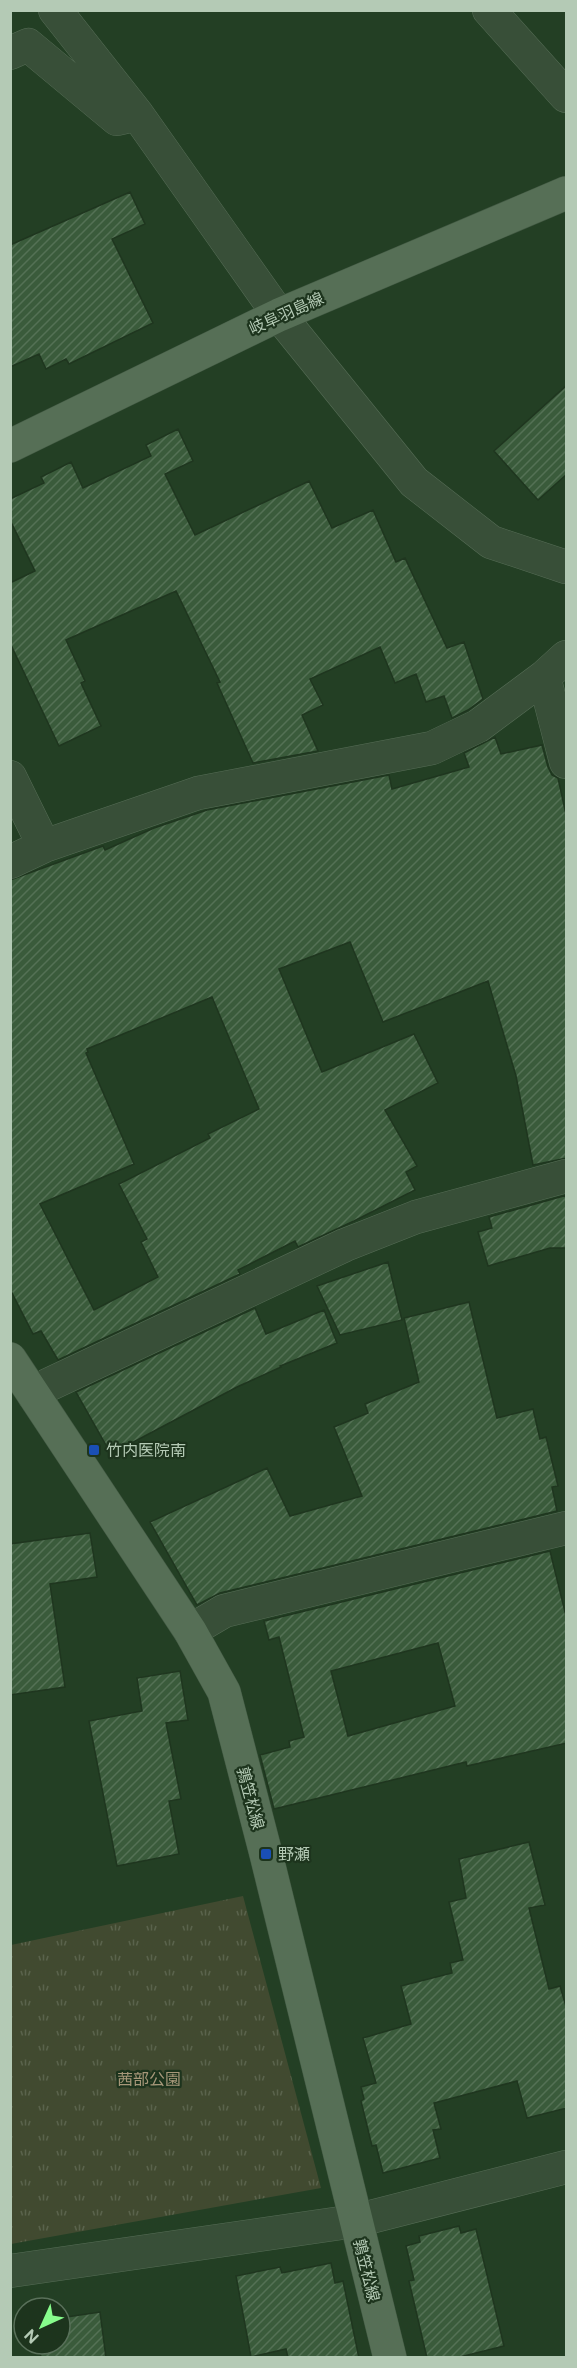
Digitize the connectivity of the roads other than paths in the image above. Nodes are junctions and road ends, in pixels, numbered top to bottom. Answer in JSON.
{"nodes":[{"id":1,"x":55,"y":10,"type":"edge"},
{"id":2,"x":489,"y":10,"type":"edge"},
{"id":3,"x":10,"y":53,"type":"edge"},
{"id":4,"x":567,"y":96,"type":"edge"},
{"id":5,"x":137,"y":114,"type":"junction"},
{"id":6,"x":567,"y":193,"type":"edge"},
{"id":7,"x":279,"y":315,"type":"junction"},
{"id":8,"x":10,"y":446,"type":"edge"},
{"id":9,"x":567,"y":567,"type":"edge"},
{"id":10,"x":555,"y":667,"type":"edge"},
{"id":11,"x":567,"y":762,"type":"edge"},
{"id":12,"x":10,"y":777,"type":"edge"},
{"id":13,"x":44,"y":846,"type":"junction"},
{"id":14,"x":10,"y":862,"type":"edge"},
{"id":15,"x":567,"y":1176,"type":"edge"},
{"id":16,"x":10,"y":1359,"type":"edge"},
{"id":17,"x":34,"y":1395,"type":"junction"},
{"id":18,"x":567,"y":1528,"type":"edge"},
{"id":19,"x":190,"y":1631,"type":"junction"},
{"id":20,"x":567,"y":2167,"type":"edge"},
{"id":21,"x":355,"y":2221,"type":"junction"},
{"id":22,"x":10,"y":2271,"type":"edge"},
{"id":23,"x":390,"y":2358,"type":"edge"}],
"edges":[{"from":1,"to":5,"type":"street"},
{"from":2,"to":4,"type":"street"},
{"from":3,"to":5,"type":"street"},
{"from":5,"to":7,"type":"street"},
{"from":6,"to":7,"type":"main road","name":"岐阜羽島線"},
{"from":7,"to":8,"type":"main road","name":"岐阜羽島線"},
{"from":7,"to":9,"type":"street"},
{"from":10,"to":11,"type":"street"},
{"from":10,"to":13,"type":"street"},
{"from":12,"to":13,"type":"street"},
{"from":13,"to":14,"type":"street"},
{"from":15,"to":17,"type":"street"},
{"from":16,"to":17,"type":"main road","name":"鶉笠松線"},
{"from":17,"to":19,"type":"main road","name":"鶉笠松線"},
{"from":18,"to":19,"type":"street"},
{"from":19,"to":21,"type":"main road","name":"鶉笠松線"},
{"from":20,"to":21,"type":"street"},
{"from":21,"to":22,"type":"street"},
{"from":21,"to":23,"type":"main road","name":"鶉笠松線"}]}
